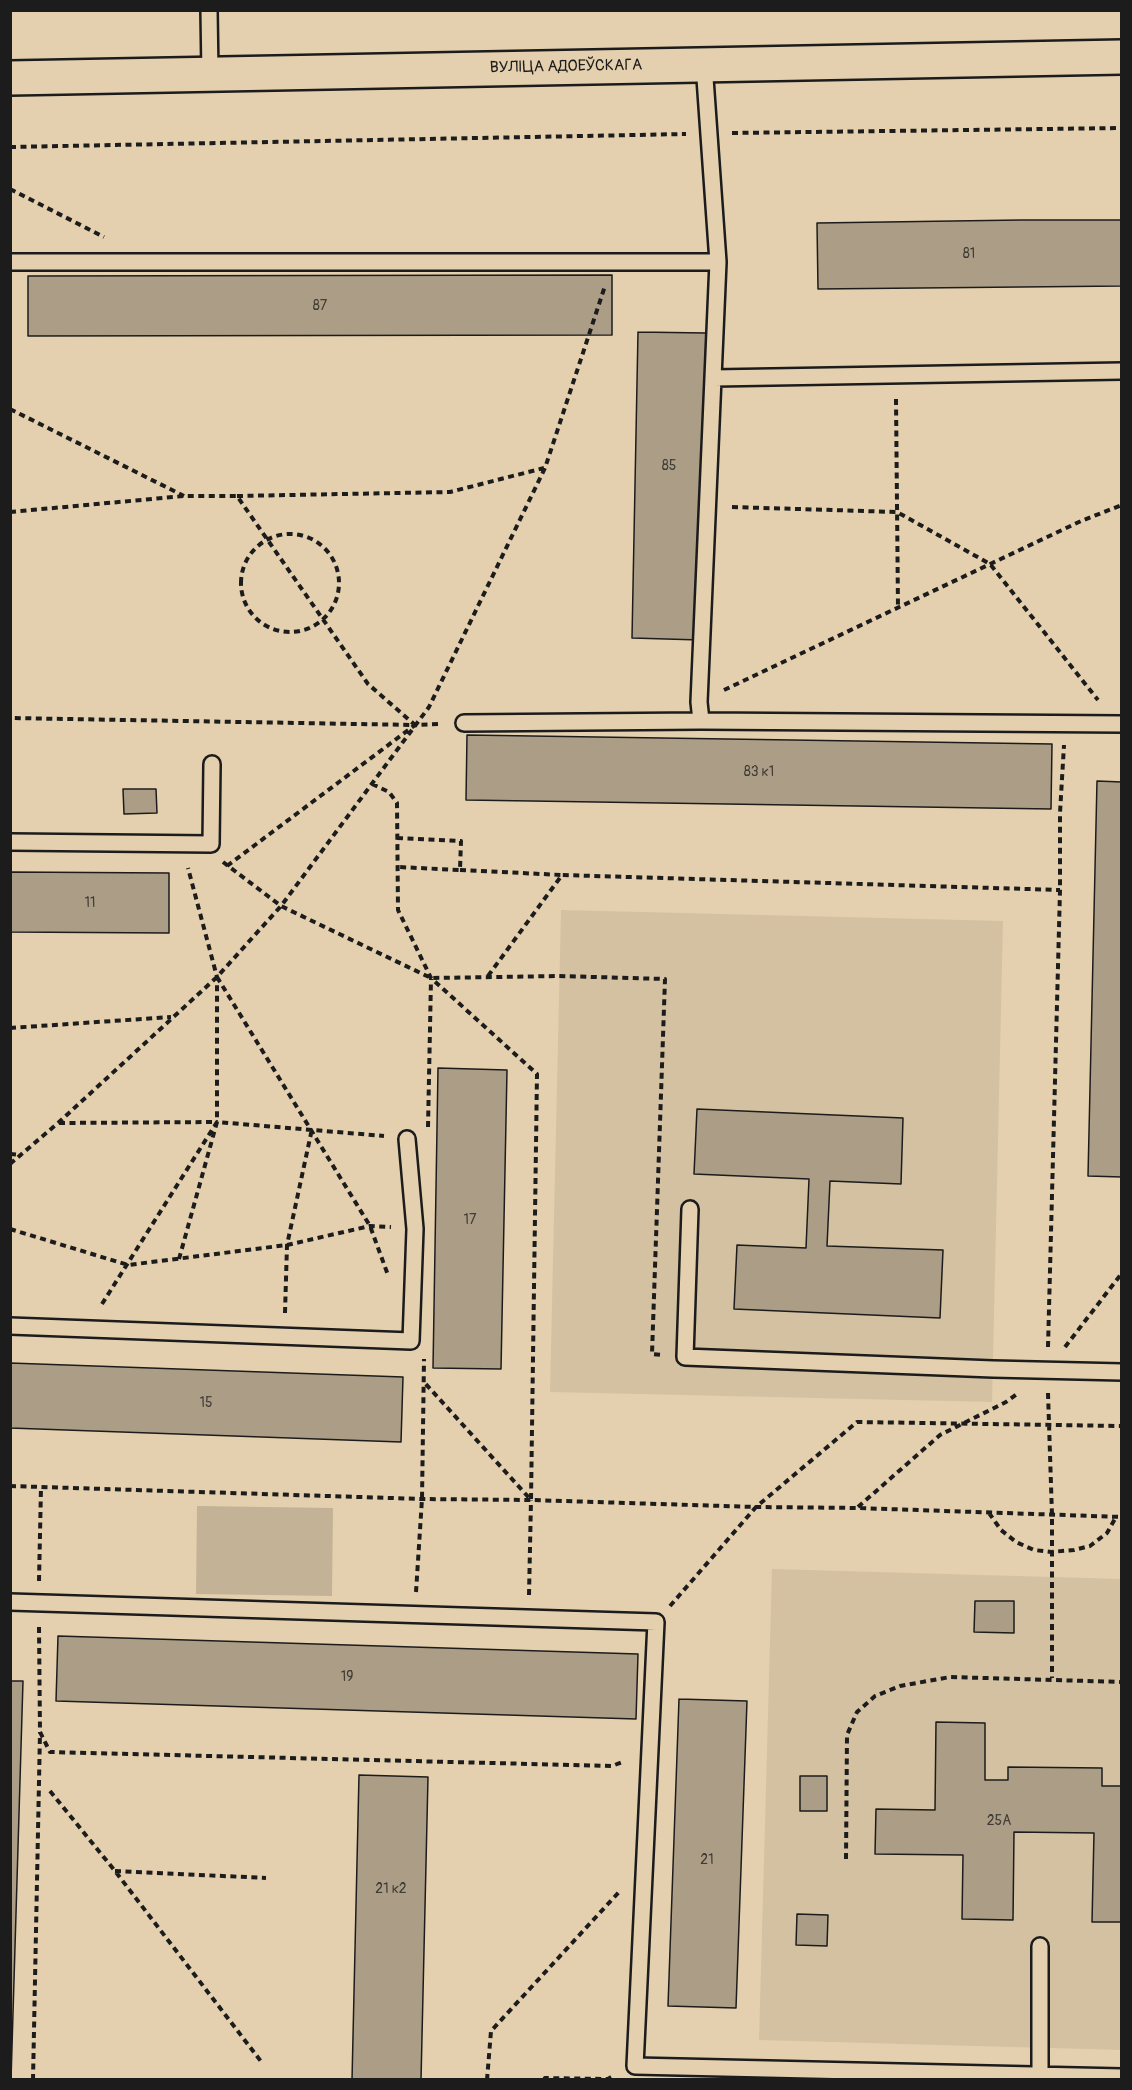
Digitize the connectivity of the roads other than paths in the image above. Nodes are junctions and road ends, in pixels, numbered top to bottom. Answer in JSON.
{"nodes":[{"id":1,"x":209,"y":10,"type":"edge"},
{"id":2,"x":1122,"y":57,"type":"edge"},
{"id":3,"x":704,"y":64,"type":"junction"},
{"id":4,"x":210,"y":74,"type":"junction"},
{"id":5,"x":10,"y":78,"type":"edge"},
{"id":6,"x":10,"y":262,"type":"edge"},
{"id":7,"x":718,"y":262,"type":"junction"},
{"id":8,"x":1122,"y":371,"type":"edge"},
{"id":9,"x":714,"y":378,"type":"junction"},
{"id":10,"x":701,"y":721,"type":"junction"},
{"id":11,"x":456,"y":723,"type":"road end"},
{"id":12,"x":1119,"y":724,"type":"edge"},
{"id":13,"x":212,"y":764,"type":"dead end"},
{"id":14,"x":10,"y":842,"type":"edge"},
{"id":15,"x":407,"y":1139,"type":"road end"},
{"id":16,"x":690,"y":1209,"type":"dead end"},
{"id":17,"x":10,"y":1326,"type":"edge"},
{"id":18,"x":1122,"y":1372,"type":"edge"},
{"id":19,"x":10,"y":1602,"type":"edge"},
{"id":20,"x":1040,"y":1946,"type":"dead end"},
{"id":21,"x":1040,"y":2075,"type":"junction"},
{"id":22,"x":1122,"y":2077,"type":"edge"}],
"edges":[{"from":1,"to":4,"type":"lane"},
{"from":2,"to":3,"type":"main road","name":"ВУЛІЦА АДОЕЎСКАГА"},
{"from":3,"to":4,"type":"main road","name":"ВУЛІЦА АДОЕЎСКАГА"},
{"from":3,"to":7,"type":"lane"},
{"from":4,"to":5,"type":"main road","name":"ВУЛІЦА АДОЕЎСКАГА"},
{"from":6,"to":7,"type":"lane"},
{"from":7,"to":9,"type":"lane"},
{"from":8,"to":9,"type":"lane"},
{"from":9,"to":10,"type":"lane"},
{"from":10,"to":11,"type":"lane"},
{"from":10,"to":12,"type":"lane"},
{"from":13,"to":14,"type":"lane"},
{"from":15,"to":17,"type":"lane"},
{"from":16,"to":18,"type":"lane"},
{"from":19,"to":21,"type":"lane"},
{"from":20,"to":21,"type":"lane"},
{"from":21,"to":22,"type":"lane"}]}
